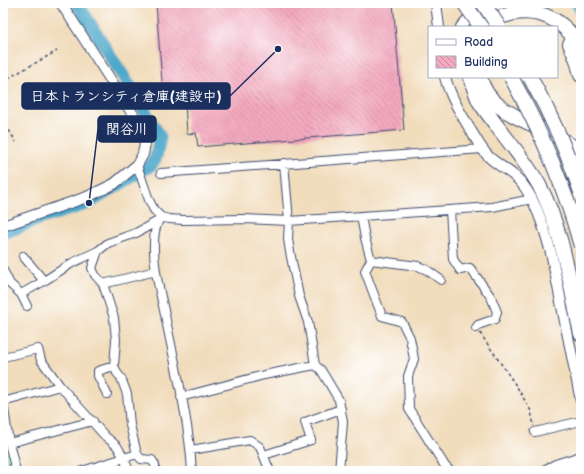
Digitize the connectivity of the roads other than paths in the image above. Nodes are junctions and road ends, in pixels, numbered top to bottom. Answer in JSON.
{"nodes":[{"id":1,"x":61,"y":3,"type":"edge"},
{"id":2,"x":436,"y":3,"type":"edge"},
{"id":3,"x":464,"y":3,"type":"edge"},
{"id":4,"x":483,"y":3,"type":"edge"},
{"id":5,"x":488,"y":3,"type":"edge"},
{"id":6,"x":439,"y":26,"type":"edge"},
{"id":7,"x":462,"y":26,"type":"edge"},
{"id":8,"x":480,"y":26,"type":"edge"},
{"id":9,"x":486,"y":26,"type":"edge"},
{"id":10,"x":498,"y":26,"type":"edge"},
{"id":11,"x":500,"y":26,"type":"edge"},
{"id":12,"x":552,"y":26,"type":"edge"},
{"id":13,"x":558,"y":30,"type":"edge"},
{"id":14,"x":581,"y":51,"type":"edge"},
{"id":15,"x":581,"y":75,"type":"edge"},
{"id":16,"x":444,"y":78,"type":"edge"},
{"id":17,"x":512,"y":78,"type":"edge"},
{"id":18,"x":531,"y":78,"type":"edge"},
{"id":19,"x":473,"y":79,"type":"edge"},
{"id":20,"x":482,"y":149,"type":"junction"},
{"id":21,"x":580,"y":154,"type":"edge"},
{"id":22,"x":284,"y":163,"type":"junction"},
{"id":23,"x":139,"y":170,"type":"junction"},
{"id":24,"x":161,"y":173,"type":"dead end"},
{"id":25,"x":581,"y":192,"type":"edge"},
{"id":26,"x":532,"y":199,"type":"junction"},
{"id":27,"x":450,"y":210,"type":"junction"},
{"id":28,"x":361,"y":216,"type":"junction"},
{"id":29,"x":160,"y":219,"type":"junction"},
{"id":30,"x":289,"y":221,"type":"junction"},
{"id":31,"x":3,"y":226,"type":"edge"},
{"id":32,"x":581,"y":246,"type":"edge"},
{"id":33,"x":98,"y":251,"type":"junction"},
{"id":34,"x":23,"y":256,"type":"dead end"},
{"id":35,"x":371,"y":260,"type":"junction"},
{"id":36,"x":3,"y":270,"type":"edge"},
{"id":37,"x":156,"y":271,"type":"junction"},
{"id":38,"x":441,"y":280,"type":"dead end"},
{"id":39,"x":44,"y":281,"type":"junction"},
{"id":40,"x":103,"y":284,"type":"junction"},
{"id":41,"x":21,"y":294,"type":"junction"},
{"id":42,"x":27,"y":306,"type":"dead end"},
{"id":43,"x":476,"y":328,"type":"road end"},
{"id":44,"x":581,"y":334,"type":"edge"},
{"id":45,"x":3,"y":357,"type":"edge"},
{"id":46,"x":315,"y":365,"type":"junction"},
{"id":47,"x":114,"y":366,"type":"junction"},
{"id":48,"x":60,"y":386,"type":"junction"},
{"id":49,"x":108,"y":394,"type":"dead end"},
{"id":50,"x":181,"y":397,"type":"junction"},
{"id":51,"x":581,"y":401,"type":"edge"},
{"id":52,"x":3,"y":402,"type":"edge"},
{"id":53,"x":341,"y":409,"type":"junction"},
{"id":54,"x":93,"y":421,"type":"junction"},
{"id":55,"x":581,"y":421,"type":"edge"},
{"id":56,"x":535,"y":432,"type":"road end"},
{"id":57,"x":9,"y":444,"type":"junction"},
{"id":58,"x":191,"y":450,"type":"junction"},
{"id":59,"x":137,"y":454,"type":"junction"},
{"id":60,"x":264,"y":455,"type":"junction"},
{"id":61,"x":124,"y":458,"type":"junction"},
{"id":62,"x":581,"y":458,"type":"edge"},
{"id":63,"x":16,"y":471,"type":"edge"},
{"id":64,"x":82,"y":471,"type":"edge"},
{"id":65,"x":129,"y":471,"type":"edge"},
{"id":66,"x":155,"y":471,"type":"edge"},
{"id":67,"x":192,"y":471,"type":"edge"},
{"id":68,"x":270,"y":471,"type":"edge"},
{"id":69,"x":339,"y":471,"type":"edge"},
{"id":70,"x":450,"y":471,"type":"edge"},
{"id":71,"x":546,"y":471,"type":"edge"}],
"edges":[{"from":1,"to":23,"type":"street"},
{"from":2,"to":6,"type":"street"},
{"from":3,"to":8,"type":"highway","bridge":true},
{"from":4,"to":10,"type":"highway","bridge":true},
{"from":5,"to":7,"type":"street"},
{"from":9,"to":14,"type":"highway"},
{"from":11,"to":12,"type":"highway"},
{"from":13,"to":15,"type":"highway"},
{"from":16,"to":20,"type":"street"},
{"from":17,"to":32,"type":"highway","bridge":true},
{"from":18,"to":25,"type":"highway","bridge":true},
{"from":19,"to":21,"type":"highway"},
{"from":19,"to":44,"type":"highway"},
{"from":20,"to":22,"type":"street"},
{"from":20,"to":26,"type":"street"},
{"from":22,"to":24,"type":"street"},
{"from":22,"to":30,"type":"street"},
{"from":23,"to":29,"type":"street"},
{"from":23,"to":31,"type":"street"},
{"from":26,"to":27,"type":"street"},
{"from":26,"to":51,"type":"street"},
{"from":27,"to":28,"type":"street"},
{"from":27,"to":43,"type":"street"},
{"from":28,"to":30,"type":"street"},
{"from":28,"to":35,"type":"street"},
{"from":29,"to":30,"type":"street"},
{"from":29,"to":33,"type":"street"},
{"from":29,"to":37,"type":"street"},
{"from":30,"to":46,"type":"street"},
{"from":33,"to":39,"type":"street"},
{"from":33,"to":40,"type":"street"},
{"from":34,"to":39,"type":"street"},
{"from":35,"to":38,"type":"street"},
{"from":35,"to":70,"type":"street"},
{"from":36,"to":41,"type":"street"},
{"from":37,"to":40,"type":"street"},
{"from":37,"to":50,"type":"street"},
{"from":39,"to":41,"type":"street"},
{"from":40,"to":47,"type":"street"},
{"from":41,"to":42,"type":"street"},
{"from":45,"to":48,"type":"street"},
{"from":46,"to":50,"type":"street"},
{"from":46,"to":53,"type":"street"},
{"from":47,"to":49,"type":"street"},
{"from":47,"to":59,"type":"street"},
{"from":48,"to":52,"type":"street"},
{"from":48,"to":54,"type":"street"},
{"from":50,"to":58,"type":"street"},
{"from":52,"to":57,"type":"street"},
{"from":53,"to":60,"type":"street"},
{"from":53,"to":69,"type":"street"},
{"from":54,"to":57,"type":"street"},
{"from":54,"to":61,"type":"street"},
{"from":55,"to":56,"type":"street"},
{"from":57,"to":63,"type":"street"},
{"from":58,"to":60,"type":"street"},
{"from":58,"to":67,"type":"street"},
{"from":59,"to":61,"type":"street"},
{"from":59,"to":66,"type":"street"},
{"from":60,"to":68,"type":"street"},
{"from":61,"to":64,"type":"street"},
{"from":61,"to":65,"type":"street"},
{"from":62,"to":71,"type":"main road"}]}
